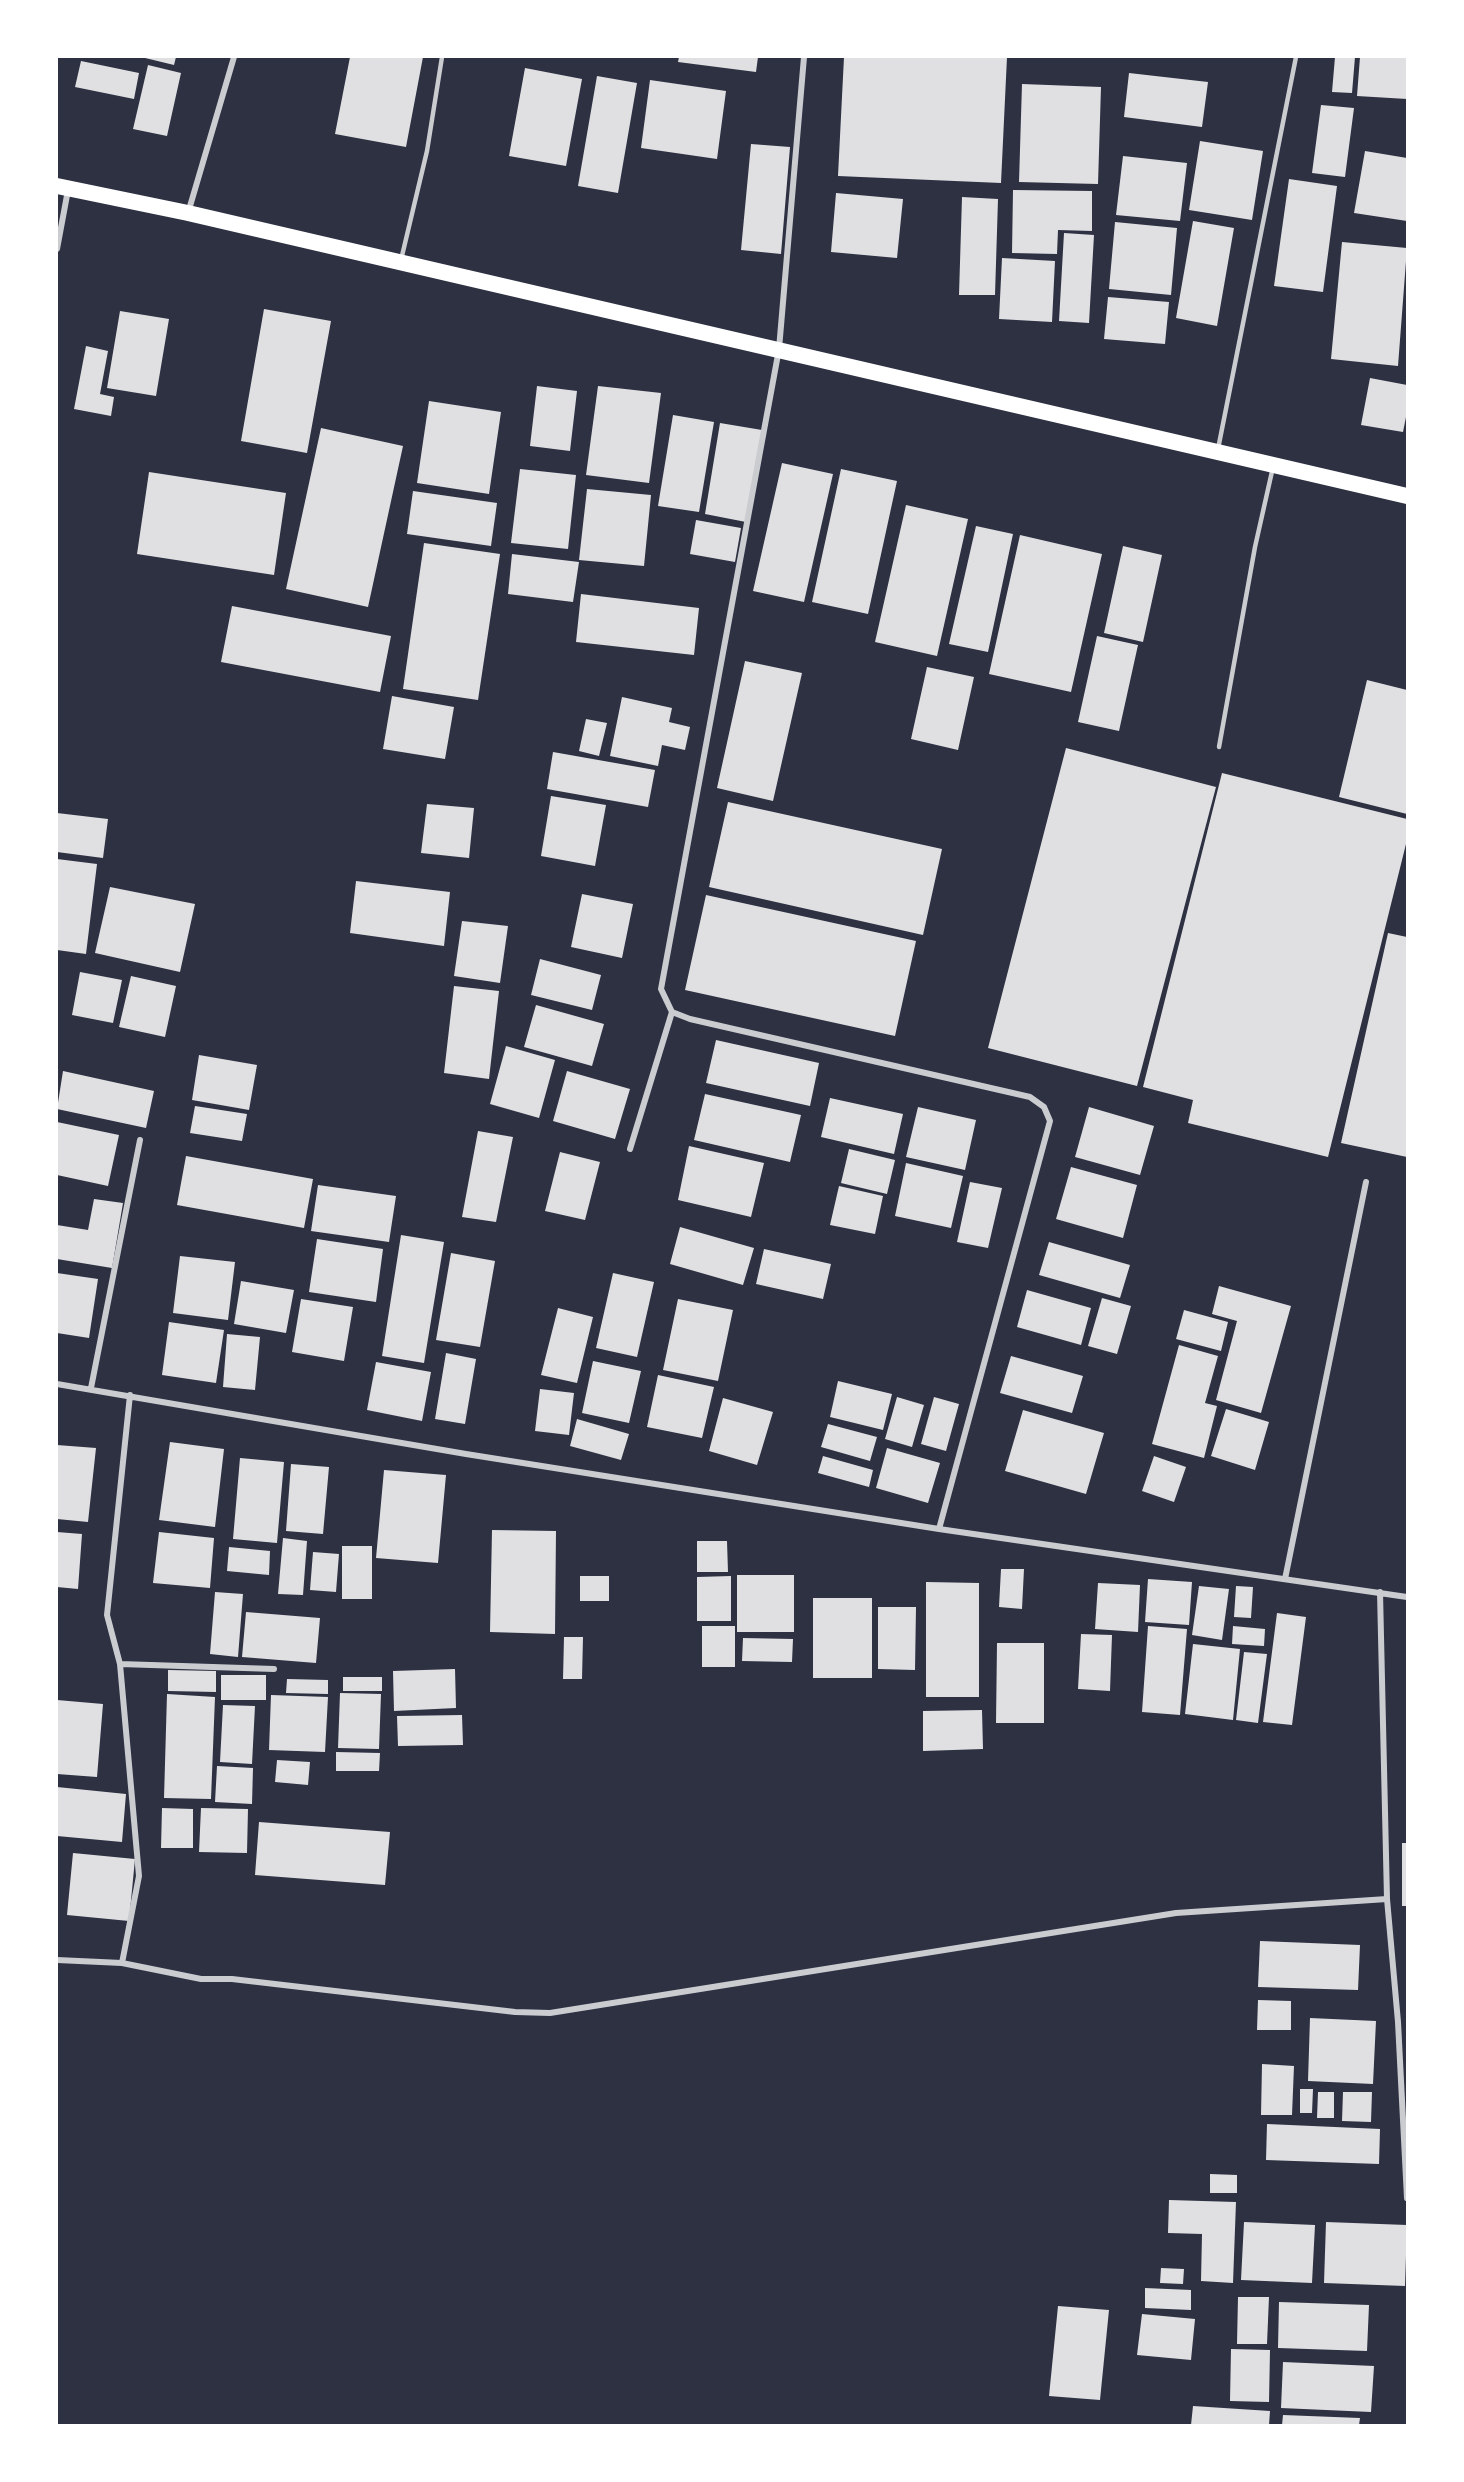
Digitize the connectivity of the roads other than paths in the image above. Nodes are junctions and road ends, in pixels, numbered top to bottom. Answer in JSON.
{"nodes":[{"id":1,"x":234,"y":57,"type":"edge"},
{"id":2,"x":442,"y":57,"type":"edge"},
{"id":3,"x":804,"y":57,"type":"edge"},
{"id":4,"x":1296,"y":57,"type":"edge"},
{"id":5,"x":62,"y":187,"type":"edge"},
{"id":6,"x":188,"y":213,"type":"junction"},
{"id":7,"x":57,"y":249,"type":"edge"},
{"id":8,"x":401,"y":263,"type":"junction"},
{"id":9,"x":779,"y":350,"type":"junction"},
{"id":10,"x":1218,"y":452,"type":"junction"},
{"id":11,"x":1274,"y":465,"type":"junction"},
{"id":12,"x":1407,"y":496,"type":"edge"},
{"id":13,"x":1219,"y":747,"type":"dead end"},
{"id":14,"x":672,"y":1012,"type":"junction"},
{"id":15,"x":140,"y":1140,"type":"dead end"},
{"id":16,"x":630,"y":1149,"type":"dead end"},
{"id":17,"x":1366,"y":1182,"type":"dead end"},
{"id":18,"x":57,"y":1384,"type":"edge"},
{"id":19,"x":92,"y":1388,"type":"junction"},
{"id":20,"x":130,"y":1395,"type":"junction"},
{"id":21,"x":939,"y":1529,"type":"junction"},
{"id":22,"x":1285,"y":1579,"type":"junction"},
{"id":23,"x":1380,"y":1592,"type":"junction"},
{"id":24,"x":1407,"y":1597,"type":"edge"},
{"id":25,"x":120,"y":1664,"type":"junction"},
{"id":26,"x":274,"y":1669,"type":"dead end"},
{"id":27,"x":1387,"y":1899,"type":"junction"},
{"id":28,"x":57,"y":1960,"type":"edge"},
{"id":29,"x":122,"y":1963,"type":"junction"},
{"id":30,"x":1398,"y":2022,"type":"junction"},
{"id":31,"x":1407,"y":2022,"type":"edge"},
{"id":32,"x":1407,"y":2198,"type":"edge"}],
"edges":[{"from":1,"to":6,"type":"street"},
{"from":2,"to":8,"type":"lane"},
{"from":3,"to":9,"type":"street"},
{"from":4,"to":10,"type":"lane"},
{"from":5,"to":6,"type":"highway"},
{"from":5,"to":7,"type":"street"},
{"from":6,"to":8,"type":"highway"},
{"from":8,"to":9,"type":"highway"},
{"from":9,"to":10,"type":"highway"},
{"from":9,"to":14,"type":"street"},
{"from":10,"to":11,"type":"highway"},
{"from":11,"to":12,"type":"highway"},
{"from":11,"to":13,"type":"lane"},
{"from":14,"to":16,"type":"street"},
{"from":14,"to":21,"type":"street"},
{"from":15,"to":19,"type":"street"},
{"from":17,"to":22,"type":"street"},
{"from":18,"to":19,"type":"street"},
{"from":19,"to":20,"type":"street"},
{"from":20,"to":21,"type":"street"},
{"from":20,"to":25,"type":"street"},
{"from":21,"to":22,"type":"street"},
{"from":22,"to":23,"type":"street"},
{"from":23,"to":24,"type":"street"},
{"from":23,"to":27,"type":"street"},
{"from":25,"to":26,"type":"street"},
{"from":25,"to":29,"type":"street"},
{"from":27,"to":29,"type":"street"},
{"from":27,"to":30,"type":"street"},
{"from":28,"to":29,"type":"street"},
{"from":30,"to":31,"type":"street"},
{"from":30,"to":32,"type":"street"}]}
